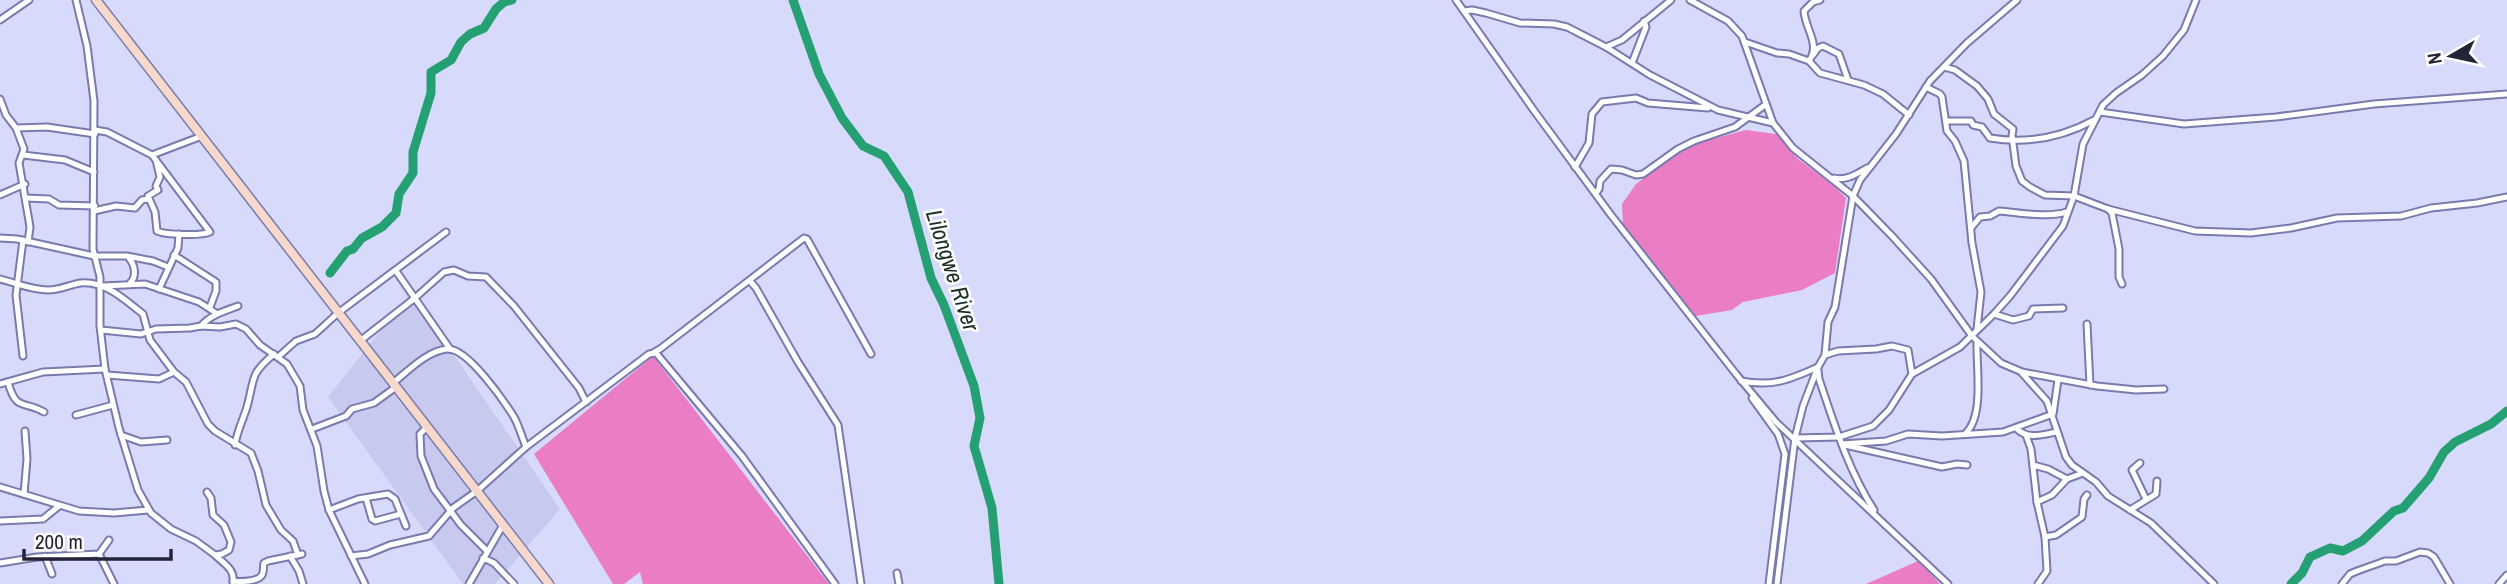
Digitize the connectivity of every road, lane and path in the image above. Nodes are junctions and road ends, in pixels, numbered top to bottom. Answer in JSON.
{"nodes":[{"id":1,"x":29,"y":0,"type":"edge"},
{"id":2,"x":76,"y":0,"type":"edge"},
{"id":3,"x":96,"y":0,"type":"edge"},
{"id":4,"x":1456,"y":0,"type":"edge"},
{"id":5,"x":1671,"y":0,"type":"edge"},
{"id":6,"x":1690,"y":0,"type":"edge"},
{"id":7,"x":1821,"y":0,"type":"edge"},
{"id":8,"x":2017,"y":0,"type":"edge"},
{"id":9,"x":2196,"y":0,"type":"edge"},
{"id":10,"x":1464,"y":11,"type":"junction"},
{"id":11,"x":0,"y":20,"type":"edge"},
{"id":12,"x":1644,"y":21,"type":"junction"},
{"id":13,"x":1745,"y":42,"type":"junction"},
{"id":14,"x":1606,"y":47,"type":"junction"},
{"id":15,"x":1811,"y":58,"type":"junction"},
{"id":16,"x":1632,"y":63,"type":"junction"},
{"id":17,"x":1944,"y":67,"type":"junction"},
{"id":18,"x":1847,"y":79,"type":"junction"},
{"id":19,"x":1926,"y":87,"type":"junction"},
{"id":20,"x":2507,"y":94,"type":"edge"},
{"id":21,"x":0,"y":99,"type":"edge"},
{"id":22,"x":1765,"y":105,"type":"junction"},
{"id":23,"x":1718,"y":110,"type":"junction"},
{"id":24,"x":2100,"y":112,"type":"junction"},
{"id":25,"x":1909,"y":115,"type":"junction"},
{"id":26,"x":1749,"y":117,"type":"junction"},
{"id":27,"x":2094,"y":120,"type":"junction"},
{"id":28,"x":1946,"y":121,"type":"junction"},
{"id":29,"x":1773,"y":122,"type":"junction"},
{"id":30,"x":16,"y":128,"type":"junction"},
{"id":31,"x":95,"y":132,"type":"junction"},
{"id":32,"x":202,"y":136,"type":"junction"},
{"id":33,"x":2013,"y":142,"type":"junction"},
{"id":34,"x":23,"y":155,"type":"junction"},
{"id":35,"x":154,"y":157,"type":"junction"},
{"id":36,"x":1870,"y":166,"type":"junction"},
{"id":37,"x":1575,"y":167,"type":"junction"},
{"id":38,"x":94,"y":172,"type":"junction"},
{"id":39,"x":1831,"y":177,"type":"junction"},
{"id":40,"x":24,"y":184,"type":"junction"},
{"id":41,"x":1595,"y":193,"type":"junction"},
{"id":42,"x":0,"y":195,"type":"edge"},
{"id":43,"x":1853,"y":196,"type":"junction"},
{"id":44,"x":2074,"y":196,"type":"junction"},
{"id":45,"x":2507,"y":197,"type":"edge"},
{"id":46,"x":26,"y":198,"type":"junction"},
{"id":47,"x":148,"y":199,"type":"junction"},
{"id":48,"x":94,"y":209,"type":"junction"},
{"id":49,"x":2109,"y":209,"type":"junction"},
{"id":50,"x":2067,"y":212,"type":"junction"},
{"id":51,"x":1971,"y":228,"type":"junction"},
{"id":52,"x":446,"y":232,"type":"dead end"},
{"id":53,"x":179,"y":234,"type":"junction"},
{"id":54,"x":0,"y":238,"type":"edge"},
{"id":55,"x":25,"y":241,"type":"junction"},
{"id":56,"x":174,"y":255,"type":"junction"},
{"id":57,"x":94,"y":256,"type":"junction"},
{"id":58,"x":127,"y":256,"type":"junction"},
{"id":59,"x":168,"y":267,"type":"junction"},
{"id":60,"x":396,"y":271,"type":"junction"},
{"id":61,"x":0,"y":279,"type":"edge"},
{"id":62,"x":750,"y":281,"type":"junction"},
{"id":63,"x":17,"y":283,"type":"junction"},
{"id":64,"x":130,"y":283,"type":"junction"},
{"id":65,"x":2122,"y":284,"type":"dead end"},
{"id":66,"x":102,"y":285,"type":"junction"},
{"id":67,"x":159,"y":289,"type":"junction"},
{"id":68,"x":415,"y":298,"type":"junction"},
{"id":69,"x":238,"y":306,"type":"dead end"},
{"id":70,"x":210,"y":307,"type":"junction"},
{"id":71,"x":2063,"y":309,"type":"dead end"},
{"id":72,"x":216,"y":313,"type":"junction"},
{"id":73,"x":338,"y":313,"type":"junction"},
{"id":74,"x":1994,"y":314,"type":"junction"},
{"id":75,"x":2087,"y":324,"type":"dead end"},
{"id":76,"x":201,"y":326,"type":"junction"},
{"id":77,"x":101,"y":330,"type":"junction"},
{"id":78,"x":1977,"y":330,"type":"junction"},
{"id":79,"x":147,"y":333,"type":"junction"},
{"id":80,"x":1972,"y":336,"type":"junction"},
{"id":81,"x":360,"y":341,"type":"junction"},
{"id":82,"x":1977,"y":342,"type":"junction"},
{"id":83,"x":450,"y":349,"type":"junction"},
{"id":84,"x":653,"y":353,"type":"junction"},
{"id":85,"x":871,"y":354,"type":"dead end"},
{"id":86,"x":276,"y":355,"type":"junction"},
{"id":87,"x":1825,"y":355,"type":"junction"},
{"id":88,"x":23,"y":356,"type":"dead end"},
{"id":89,"x":1818,"y":367,"type":"junction"},
{"id":90,"x":106,"y":372,"type":"junction"},
{"id":91,"x":174,"y":372,"type":"junction"},
{"id":92,"x":2022,"y":372,"type":"junction"},
{"id":93,"x":1912,"y":374,"type":"junction"},
{"id":94,"x":2058,"y":380,"type":"junction"},
{"id":95,"x":1741,"y":381,"type":"junction"},
{"id":96,"x":8,"y":382,"type":"junction"},
{"id":97,"x":0,"y":384,"type":"edge"},
{"id":98,"x":394,"y":385,"type":"junction"},
{"id":99,"x":2090,"y":385,"type":"junction"},
{"id":100,"x":1746,"y":387,"type":"junction"},
{"id":101,"x":2164,"y":388,"type":"dead end"},
{"id":102,"x":586,"y":402,"type":"junction"},
{"id":103,"x":113,"y":405,"type":"junction"},
{"id":104,"x":44,"y":412,"type":"dead end"},
{"id":105,"x":2053,"y":414,"type":"junction"},
{"id":106,"x":76,"y":415,"type":"dead end"},
{"id":107,"x":427,"y":427,"type":"junction"},
{"id":108,"x":2017,"y":428,"type":"junction"},
{"id":109,"x":312,"y":429,"type":"junction"},
{"id":110,"x":24,"y":431,"type":"dead end"},
{"id":111,"x":2056,"y":432,"type":"junction"},
{"id":112,"x":1965,"y":434,"type":"junction"},
{"id":113,"x":121,"y":435,"type":"junction"},
{"id":114,"x":2026,"y":435,"type":"junction"},
{"id":115,"x":1795,"y":438,"type":"junction"},
{"id":116,"x":167,"y":440,"type":"dead end"},
{"id":117,"x":1840,"y":441,"type":"junction"},
{"id":118,"x":235,"y":445,"type":"junction"},
{"id":119,"x":526,"y":447,"type":"junction"},
{"id":120,"x":2140,"y":463,"type":"dead end"},
{"id":121,"x":2033,"y":465,"type":"junction"},
{"id":122,"x":1967,"y":466,"type":"dead end"},
{"id":123,"x":2083,"y":473,"type":"junction"},
{"id":124,"x":2067,"y":479,"type":"junction"},
{"id":125,"x":2157,"y":481,"type":"dead end"},
{"id":126,"x":0,"y":487,"type":"edge"},
{"id":127,"x":477,"y":491,"type":"junction"},
{"id":128,"x":207,"y":492,"type":"dead end"},
{"id":129,"x":24,"y":494,"type":"junction"},
{"id":130,"x":2087,"y":495,"type":"dead end"},
{"id":131,"x":366,"y":498,"type":"junction"},
{"id":132,"x":2146,"y":499,"type":"junction"},
{"id":133,"x":2037,"y":502,"type":"junction"},
{"id":134,"x":59,"y":506,"type":"junction"},
{"id":135,"x":148,"y":510,"type":"junction"},
{"id":136,"x":330,"y":510,"type":"junction"},
{"id":137,"x":2130,"y":510,"type":"junction"},
{"id":138,"x":451,"y":511,"type":"junction"},
{"id":139,"x":401,"y":514,"type":"junction"},
{"id":140,"x":1878,"y":516,"type":"junction"},
{"id":141,"x":0,"y":521,"type":"edge"},
{"id":142,"x":503,"y":525,"type":"junction"},
{"id":143,"x":406,"y":526,"type":"dead end"},
{"id":144,"x":2045,"y":537,"type":"junction"},
{"id":145,"x":109,"y":540,"type":"dead end"},
{"id":146,"x":487,"y":551,"type":"junction"},
{"id":147,"x":99,"y":554,"type":"junction"},
{"id":148,"x":215,"y":555,"type":"junction"},
{"id":149,"x":45,"y":556,"type":"junction"},
{"id":150,"x":290,"y":556,"type":"junction"},
{"id":151,"x":351,"y":556,"type":"junction"},
{"id":152,"x":483,"y":558,"type":"junction"},
{"id":153,"x":0,"y":563,"type":"edge"},
{"id":154,"x":897,"y":573,"type":"dead end"},
{"id":155,"x":52,"y":574,"type":"dead end"},
{"id":156,"x":2507,"y":575,"type":"edge"},
{"id":157,"x":233,"y":582,"type":"edge"},
{"id":158,"x":114,"y":584,"type":"edge"},
{"id":159,"x":303,"y":584,"type":"edge"},
{"id":160,"x":365,"y":584,"type":"edge"},
{"id":161,"x":469,"y":584,"type":"edge"},
{"id":162,"x":514,"y":584,"type":"edge"},
{"id":163,"x":549,"y":584,"type":"edge"},
{"id":164,"x":835,"y":584,"type":"edge"},
{"id":165,"x":861,"y":584,"type":"edge"},
{"id":166,"x":900,"y":584,"type":"edge"},
{"id":167,"x":1769,"y":584,"type":"edge"},
{"id":168,"x":1777,"y":584,"type":"edge"},
{"id":169,"x":1948,"y":584,"type":"edge"},
{"id":170,"x":2038,"y":584,"type":"edge"},
{"id":171,"x":2214,"y":584,"type":"edge"},
{"id":172,"x":2342,"y":584,"type":"edge"},
{"id":173,"x":2450,"y":584,"type":"edge"},
{"id":174,"x":2499,"y":584,"type":"edge"}],
"edges":[{"from":1,"to":11,"type":"street"},
{"from":2,"to":31,"type":"street"},
{"from":3,"to":32,"type":"main road"},
{"from":4,"to":10,"type":"street"},
{"from":5,"to":12,"type":"street"},
{"from":6,"to":13,"type":"street"},
{"from":7,"to":15,"type":"street"},
{"from":8,"to":17,"type":"street"},
{"from":9,"to":24,"type":"street"},
{"from":10,"to":14,"type":"street"},
{"from":10,"to":37,"type":"street"},
{"from":12,"to":14,"type":"street"},
{"from":12,"to":16,"type":"street"},
{"from":13,"to":15,"type":"street"},
{"from":13,"to":22,"type":"street"},
{"from":14,"to":16,"type":"street"},
{"from":15,"to":18,"type":"street"},
{"from":15,"to":18,"type":"street"},
{"from":16,"to":23,"type":"street"},
{"from":17,"to":19,"type":"street"},
{"from":17,"to":33,"type":"street"},
{"from":18,"to":25,"type":"street"},
{"from":19,"to":25,"type":"street"},
{"from":19,"to":28,"type":"street"},
{"from":20,"to":24,"type":"street"},
{"from":21,"to":30,"type":"street"},
{"from":22,"to":26,"type":"street"},
{"from":22,"to":29,"type":"street"},
{"from":23,"to":26,"type":"street"},
{"from":23,"to":37,"type":"street"},
{"from":24,"to":27,"type":"street"},
{"from":25,"to":36,"type":"street"},
{"from":26,"to":29,"type":"street"},
{"from":26,"to":41,"type":"street"},
{"from":27,"to":33,"type":"street"},
{"from":27,"to":44,"type":"street"},
{"from":28,"to":33,"type":"street"},
{"from":28,"to":51,"type":"street"},
{"from":29,"to":39,"type":"street"},
{"from":30,"to":31,"type":"street"},
{"from":30,"to":34,"type":"street"},
{"from":31,"to":35,"type":"street"},
{"from":31,"to":38,"type":"street"},
{"from":32,"to":35,"type":"street"},
{"from":32,"to":73,"type":"main road"},
{"from":33,"to":44,"type":"street"},
{"from":34,"to":38,"type":"street"},
{"from":34,"to":40,"type":"street"},
{"from":35,"to":47,"type":"street"},
{"from":35,"to":53,"type":"street"},
{"from":36,"to":39,"type":"street"},
{"from":36,"to":43,"type":"street"},
{"from":37,"to":41,"type":"street"},
{"from":38,"to":48,"type":"street"},
{"from":39,"to":43,"type":"street"},
{"from":40,"to":42,"type":"street"},
{"from":40,"to":46,"type":"street"},
{"from":41,"to":95,"type":"street"},
{"from":43,"to":80,"type":"street"},
{"from":43,"to":87,"type":"street"},
{"from":44,"to":49,"type":"street"},
{"from":44,"to":50,"type":"street"},
{"from":45,"to":49,"type":"street"},
{"from":46,"to":48,"type":"street"},
{"from":46,"to":55,"type":"street"},
{"from":47,"to":48,"type":"street"},
{"from":47,"to":53,"type":"street"},
{"from":48,"to":57,"type":"street"},
{"from":49,"to":65,"type":"street"},
{"from":50,"to":51,"type":"street"},
{"from":50,"to":74,"type":"street"},
{"from":51,"to":78,"type":"street"},
{"from":52,"to":60,"type":"street"},
{"from":53,"to":56,"type":"street"},
{"from":54,"to":55,"type":"street"},
{"from":55,"to":57,"type":"street"},
{"from":55,"to":63,"type":"street"},
{"from":56,"to":59,"type":"street"},
{"from":56,"to":70,"type":"street"},
{"from":57,"to":58,"type":"street"},
{"from":57,"to":66,"type":"street"},
{"from":58,"to":59,"type":"street"},
{"from":58,"to":64,"type":"street"},
{"from":59,"to":67,"type":"street"},
{"from":60,"to":68,"type":"street"},
{"from":60,"to":73,"type":"street"},
{"from":61,"to":63,"type":"street"},
{"from":62,"to":84,"type":"street"},
{"from":62,"to":85,"type":"street"},
{"from":62,"to":165,"type":"street"},
{"from":63,"to":66,"type":"street"},
{"from":63,"to":88,"type":"street"},
{"from":64,"to":66,"type":"street"},
{"from":64,"to":67,"type":"street"},
{"from":66,"to":77,"type":"street"},
{"from":66,"to":79,"type":"street"},
{"from":67,"to":70,"type":"street"},
{"from":68,"to":81,"type":"street"},
{"from":68,"to":83,"type":"street"},
{"from":68,"to":102,"type":"street"},
{"from":69,"to":72,"type":"street"},
{"from":70,"to":72,"type":"street"},
{"from":71,"to":74,"type":"street"},
{"from":72,"to":76,"type":"street"},
{"from":73,"to":81,"type":"main road"},
{"from":73,"to":86,"type":"street"},
{"from":74,"to":78,"type":"street"},
{"from":75,"to":99,"type":"street"},
{"from":76,"to":79,"type":"street"},
{"from":76,"to":86,"type":"street"},
{"from":77,"to":79,"type":"street"},
{"from":77,"to":90,"type":"street"},
{"from":78,"to":80,"type":"street"},
{"from":78,"to":82,"type":"street"},
{"from":79,"to":91,"type":"street"},
{"from":80,"to":82,"type":"street"},
{"from":80,"to":93,"type":"street"},
{"from":81,"to":98,"type":"main road"},
{"from":82,"to":92,"type":"street"},
{"from":82,"to":112,"type":"street"},
{"from":83,"to":98,"type":"street"},
{"from":83,"to":119,"type":"street"},
{"from":84,"to":102,"type":"street"},
{"from":84,"to":164,"type":"street"},
{"from":86,"to":109,"type":"street"},
{"from":86,"to":118,"type":"street"},
{"from":87,"to":89,"type":"street"},
{"from":87,"to":93,"type":"street"},
{"from":89,"to":95,"type":"street"},
{"from":89,"to":115,"type":"street"},
{"from":89,"to":117,"type":"street"},
{"from":90,"to":91,"type":"street"},
{"from":90,"to":96,"type":"street"},
{"from":90,"to":103,"type":"street"},
{"from":91,"to":118,"type":"street"},
{"from":92,"to":94,"type":"street"},
{"from":92,"to":105,"type":"street"},
{"from":93,"to":117,"type":"street"},
{"from":94,"to":99,"type":"street"},
{"from":94,"to":105,"type":"street"},
{"from":95,"to":100,"type":"street"},
{"from":96,"to":97,"type":"street"},
{"from":96,"to":104,"type":"street"},
{"from":98,"to":107,"type":"main road"},
{"from":98,"to":109,"type":"street"},
{"from":99,"to":101,"type":"street"},
{"from":100,"to":115,"type":"street"},
{"from":100,"to":167,"type":"street"},
{"from":102,"to":119,"type":"street"},
{"from":103,"to":106,"type":"street"},
{"from":103,"to":113,"type":"street"},
{"from":105,"to":108,"type":"street"},
{"from":105,"to":111,"type":"street"},
{"from":107,"to":127,"type":"main road"},
{"from":107,"to":138,"type":"street"},
{"from":108,"to":112,"type":"street"},
{"from":108,"to":114,"type":"street"},
{"from":109,"to":136,"type":"street"},
{"from":110,"to":129,"type":"street"},
{"from":111,"to":114,"type":"street"},
{"from":111,"to":123,"type":"street"},
{"from":112,"to":117,"type":"street"},
{"from":113,"to":116,"type":"street"},
{"from":113,"to":135,"type":"street"},
{"from":114,"to":121,"type":"street"},
{"from":115,"to":117,"type":"street"},
{"from":115,"to":140,"type":"street"},
{"from":115,"to":168,"type":"street"},
{"from":117,"to":122,"type":"street"},
{"from":117,"to":140,"type":"street"},
{"from":118,"to":150,"type":"street"},
{"from":119,"to":127,"type":"street"},
{"from":120,"to":132,"type":"street"},
{"from":121,"to":124,"type":"street"},
{"from":121,"to":133,"type":"street"},
{"from":123,"to":124,"type":"street"},
{"from":123,"to":137,"type":"street"},
{"from":124,"to":133,"type":"street"},
{"from":125,"to":132,"type":"street"},
{"from":126,"to":129,"type":"street"},
{"from":127,"to":138,"type":"street"},
{"from":127,"to":142,"type":"main road"},
{"from":128,"to":148,"type":"street"},
{"from":129,"to":134,"type":"street"},
{"from":130,"to":144,"type":"street"},
{"from":131,"to":136,"type":"street"},
{"from":131,"to":139,"type":"street"},
{"from":131,"to":139,"type":"street"},
{"from":132,"to":137,"type":"street"},
{"from":133,"to":144,"type":"street"},
{"from":134,"to":135,"type":"street"},
{"from":134,"to":141,"type":"street"},
{"from":135,"to":148,"type":"street"},
{"from":136,"to":151,"type":"street"},
{"from":137,"to":171,"type":"street"},
{"from":138,"to":146,"type":"street"},
{"from":138,"to":151,"type":"street"},
{"from":139,"to":143,"type":"street"},
{"from":140,"to":169,"type":"street"},
{"from":142,"to":146,"type":"street"},
{"from":142,"to":163,"type":"main road"},
{"from":144,"to":170,"type":"street"},
{"from":145,"to":147,"type":"street"},
{"from":146,"to":152,"type":"street"},
{"from":147,"to":149,"type":"street"},
{"from":147,"to":158,"type":"street"},
{"from":148,"to":157,"type":"street"},
{"from":149,"to":153,"type":"street"},
{"from":149,"to":155,"type":"street"},
{"from":150,"to":157,"type":"street"},
{"from":150,"to":159,"type":"street"},
{"from":151,"to":160,"type":"street"},
{"from":152,"to":161,"type":"street"},
{"from":152,"to":162,"type":"street"},
{"from":154,"to":166,"type":"street"},
{"from":156,"to":174,"type":"street"},
{"from":172,"to":173,"type":"street"}]}
